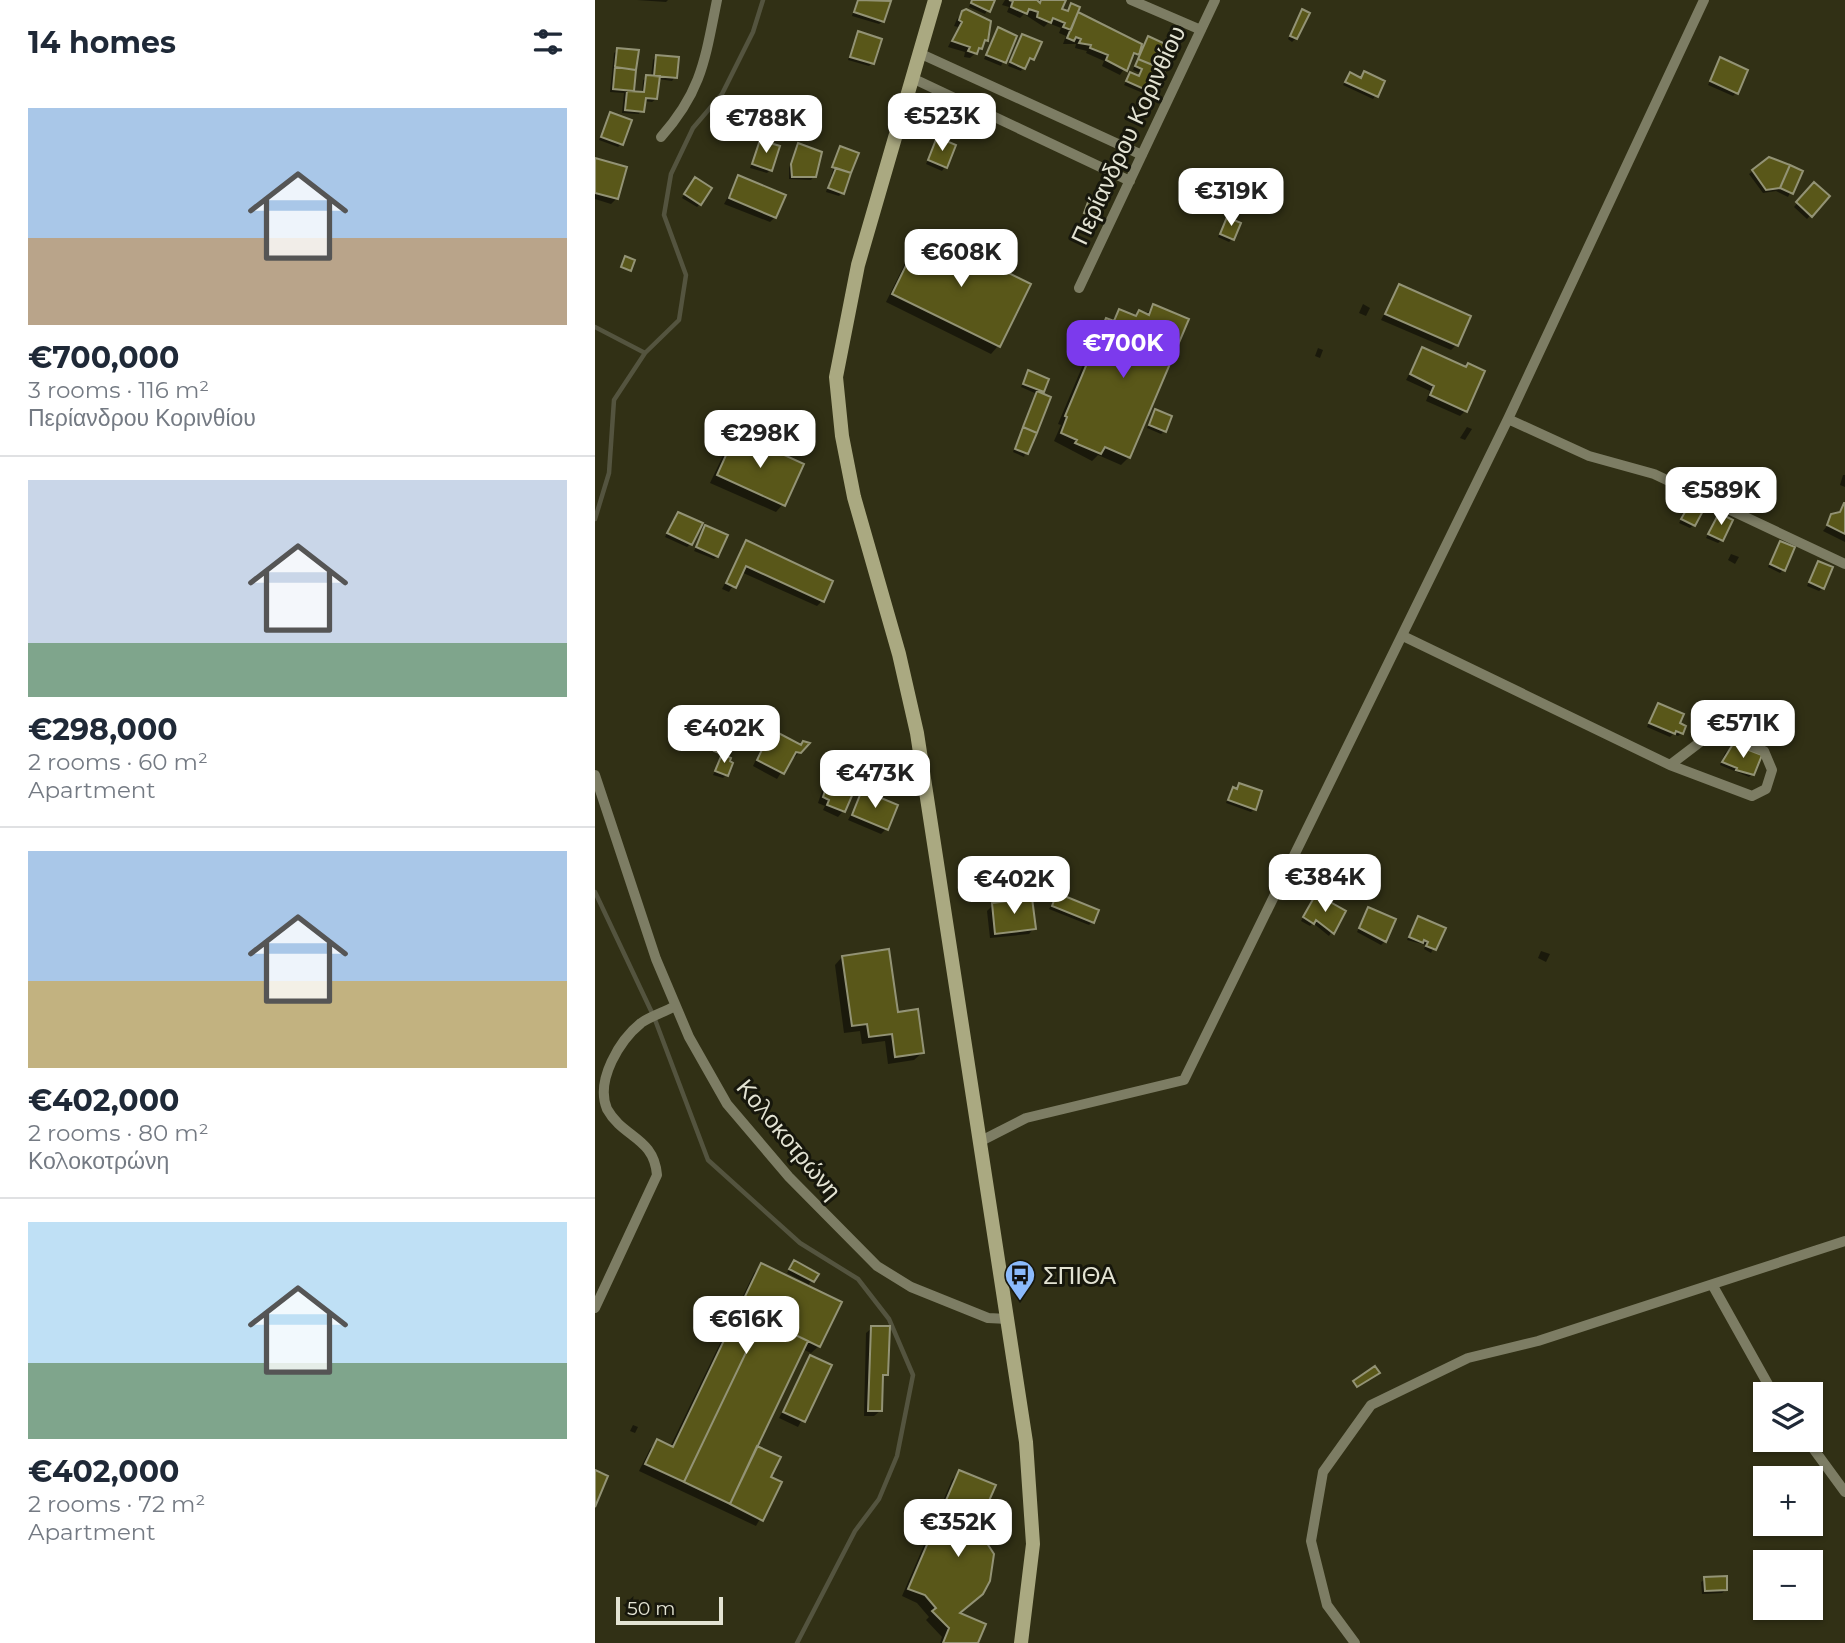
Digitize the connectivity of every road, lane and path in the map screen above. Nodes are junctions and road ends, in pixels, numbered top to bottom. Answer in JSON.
{"nodes":[{"id":1,"x":717,"y":0,"type":"edge"},
{"id":2,"x":935,"y":0,"type":"edge"},
{"id":3,"x":1131,"y":0,"type":"edge"},
{"id":4,"x":1215,"y":0,"type":"edge"},
{"id":5,"x":1705,"y":0,"type":"edge"},
{"id":6,"x":1201,"y":30,"type":"junction"},
{"id":7,"x":919,"y":53,"type":"junction"},
{"id":8,"x":912,"y":78,"type":"junction"},
{"id":9,"x":661,"y":137,"type":"dead end"},
{"id":10,"x":1142,"y":155,"type":"junction"},
{"id":11,"x":1130,"y":181,"type":"junction"},
{"id":12,"x":1079,"y":288,"type":"dead end"},
{"id":13,"x":1508,"y":419,"type":"junction"},
{"id":14,"x":1845,"y":564,"type":"edge"},
{"id":15,"x":1403,"y":636,"type":"junction"},
{"id":16,"x":1670,"y":765,"type":"junction"},
{"id":17,"x":595,"y":775,"type":"edge"},
{"id":18,"x":675,"y":1006,"type":"junction"},
{"id":19,"x":979,"y":1142,"type":"junction"},
{"id":20,"x":1845,"y":1241,"type":"edge"},
{"id":21,"x":1713,"y":1286,"type":"junction"},
{"id":22,"x":595,"y":1308,"type":"edge"},
{"id":23,"x":1008,"y":1319,"type":"junction"},
{"id":24,"x":1767,"y":1382,"type":"edge"},
{"id":25,"x":1816,"y":1452,"type":"edge"},
{"id":26,"x":1845,"y":1492,"type":"edge"},
{"id":27,"x":1021,"y":1643,"type":"edge"},
{"id":28,"x":1355,"y":1643,"type":"edge"}],
"edges":[{"from":1,"to":9,"type":"street"},
{"from":2,"to":7,"type":"street"},
{"from":3,"to":6,"type":"street"},
{"from":4,"to":6,"type":"street","name":"Περίανδρου Κορινθίου"},
{"from":5,"to":13,"type":"street"},
{"from":6,"to":10,"type":"street","name":"Περίανδρου Κορινθίου"},
{"from":7,"to":8,"type":"street"},
{"from":7,"to":10,"type":"street"},
{"from":8,"to":11,"type":"street"},
{"from":8,"to":19,"type":"street"},
{"from":10,"to":11,"type":"street","name":"Περίανδρου Κορινθίου"},
{"from":11,"to":12,"type":"street","name":"Περίανδρου Κορινθίου"},
{"from":13,"to":14,"type":"street"},
{"from":13,"to":15,"type":"street"},
{"from":15,"to":16,"type":"street"},
{"from":15,"to":19,"type":"street"},
{"from":16,"to":16,"type":"street"},
{"from":17,"to":18,"type":"street","name":"Κολοκοτρώνη"},
{"from":18,"to":22,"type":"street"},
{"from":18,"to":23,"type":"street","name":"Κολοκοτρώνη"},
{"from":19,"to":23,"type":"street"},
{"from":20,"to":21,"type":"street"},
{"from":21,"to":24,"type":"street"},
{"from":21,"to":28,"type":"street"},
{"from":23,"to":27,"type":"street"},
{"from":25,"to":26,"type":"street"}]}
